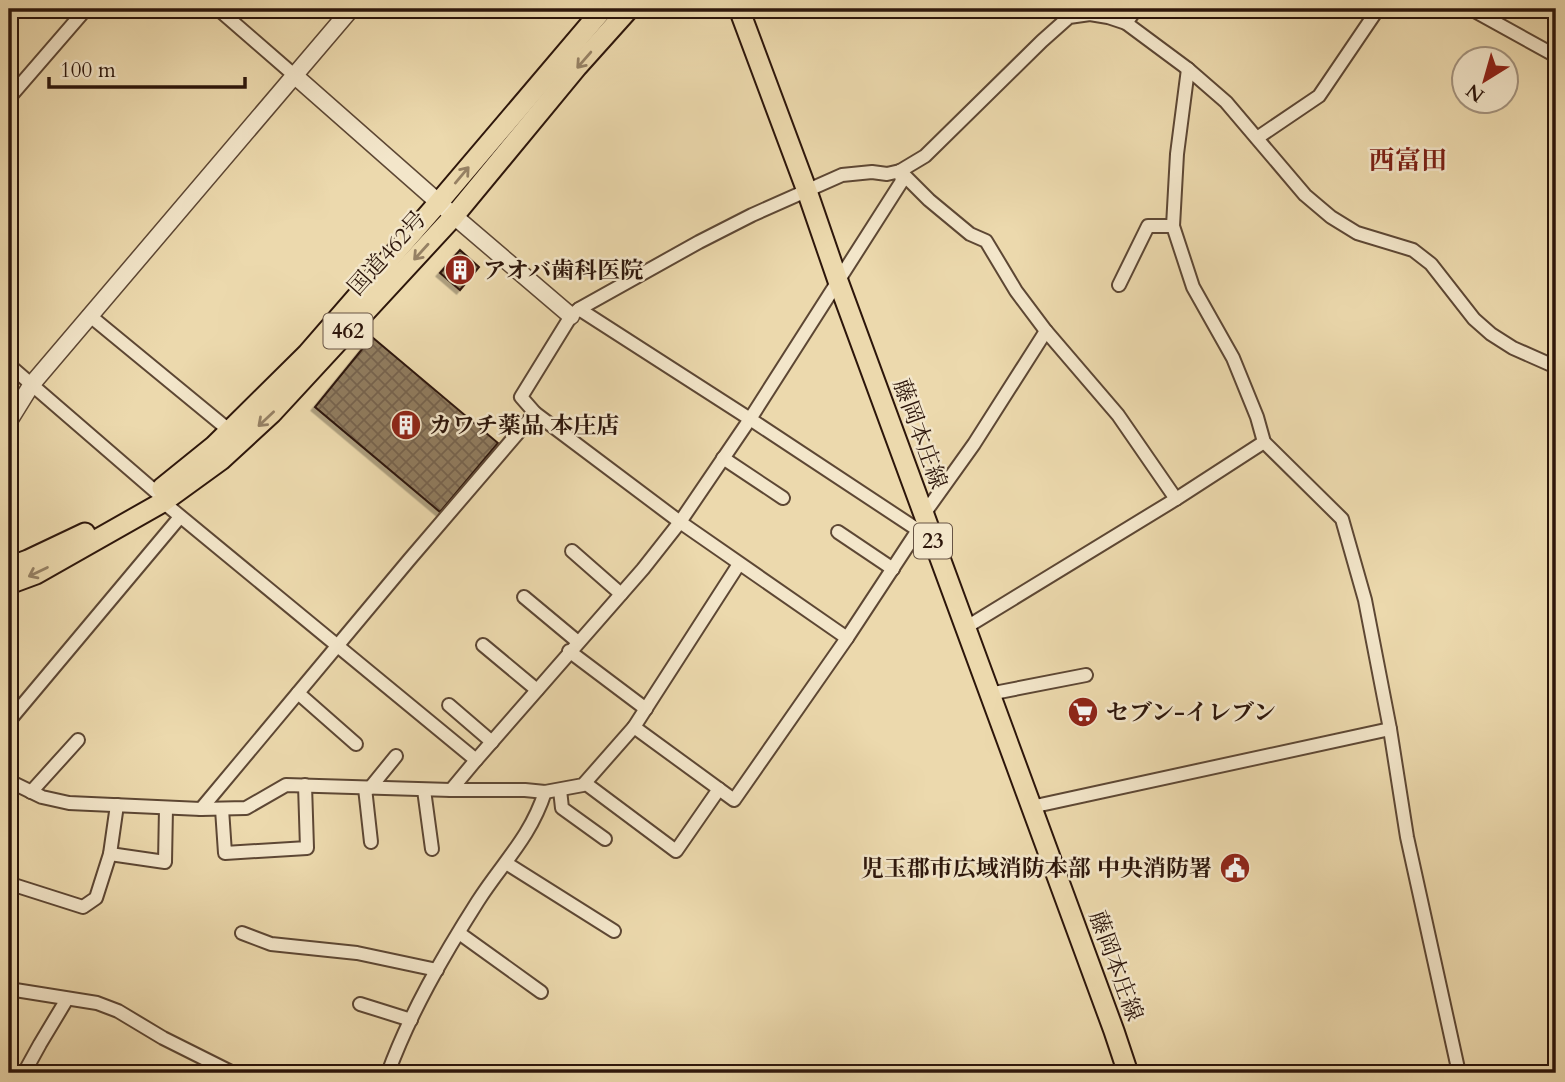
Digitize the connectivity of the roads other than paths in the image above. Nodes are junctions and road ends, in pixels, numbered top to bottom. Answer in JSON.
{"nodes":[{"id":1,"x":86,"y":9,"type":"edge"},
{"id":2,"x":218,"y":9,"type":"edge"},
{"id":3,"x":351,"y":9,"type":"edge"},
{"id":4,"x":603,"y":9,"type":"edge"},
{"id":5,"x":629,"y":9,"type":"edge"},
{"id":6,"x":739,"y":9,"type":"edge"},
{"id":7,"x":1136,"y":9,"type":"edge"},
{"id":8,"x":1378,"y":9,"type":"edge"},
{"id":9,"x":1474,"y":9,"type":"edge"},
{"id":10,"x":1126,"y":23,"type":"junction"},
{"id":11,"x":1556,"y":56,"type":"edge"},
{"id":12,"x":1188,"y":69,"type":"junction"},
{"id":13,"x":294,"y":75,"type":"junction"},
{"id":14,"x":9,"y":98,"type":"edge"},
{"id":15,"x":1257,"y":138,"type":"junction"},
{"id":16,"x":900,"y":170,"type":"junction"},
{"id":17,"x":807,"y":191,"type":"junction"},
{"id":18,"x":439,"y":202,"type":"junction"},
{"id":19,"x":454,"y":216,"type":"junction"},
{"id":20,"x":1173,"y":226,"type":"junction"},
{"id":21,"x":838,"y":281,"type":"junction"},
{"id":22,"x":1119,"y":285,"type":"dead end"},
{"id":23,"x":575,"y":312,"type":"junction"},
{"id":24,"x":89,"y":315,"type":"junction"},
{"id":25,"x":1046,"y":331,"type":"junction"},
{"id":26,"x":9,"y":365,"type":"edge"},
{"id":27,"x":1556,"y":367,"type":"edge"},
{"id":28,"x":32,"y":384,"type":"junction"},
{"id":29,"x":535,"y":413,"type":"junction"},
{"id":30,"x":750,"y":419,"type":"junction"},
{"id":31,"x":9,"y":421,"type":"edge"},
{"id":32,"x":230,"y":431,"type":"junction"},
{"id":33,"x":1264,"y":442,"type":"junction"},
{"id":34,"x":723,"y":458,"type":"junction"},
{"id":35,"x":160,"y":497,"type":"junction"},
{"id":36,"x":783,"y":498,"type":"dead end"},
{"id":37,"x":1176,"y":499,"type":"junction"},
{"id":38,"x":180,"y":517,"type":"junction"},
{"id":39,"x":680,"y":522,"type":"junction"},
{"id":40,"x":923,"y":523,"type":"junction"},
{"id":41,"x":838,"y":532,"type":"dead end"},
{"id":42,"x":572,"y":551,"type":"dead end"},
{"id":43,"x":739,"y":564,"type":"junction"},
{"id":44,"x":9,"y":567,"type":"edge"},
{"id":45,"x":893,"y":569,"type":"junction"},
{"id":46,"x":9,"y":584,"type":"edge"},
{"id":47,"x":621,"y":594,"type":"junction"},
{"id":48,"x":524,"y":597,"type":"dead end"},
{"id":49,"x":965,"y":628,"type":"junction"},
{"id":50,"x":846,"y":638,"type":"junction"},
{"id":51,"x":483,"y":645,"type":"dead end"},
{"id":52,"x":574,"y":646,"type":"junction"},
{"id":53,"x":337,"y":647,"type":"junction"},
{"id":54,"x":1087,"y":675,"type":"dead end"},
{"id":55,"x":537,"y":690,"type":"junction"},
{"id":56,"x":298,"y":693,"type":"junction"},
{"id":57,"x":989,"y":694,"type":"junction"},
{"id":58,"x":449,"y":705,"type":"dead end"},
{"id":59,"x":646,"y":709,"type":"junction"},
{"id":60,"x":9,"y":721,"type":"edge"},
{"id":61,"x":634,"y":727,"type":"junction"},
{"id":62,"x":1390,"y":729,"type":"junction"},
{"id":63,"x":78,"y":740,"type":"dead end"},
{"id":64,"x":492,"y":742,"type":"junction"},
{"id":65,"x":356,"y":744,"type":"dead end"},
{"id":66,"x":397,"y":756,"type":"dead end"},
{"id":67,"x":476,"y":760,"type":"junction"},
{"id":68,"x":9,"y":781,"type":"edge"},
{"id":69,"x":585,"y":783,"type":"junction"},
{"id":70,"x":305,"y":785,"type":"junction"},
{"id":71,"x":368,"y":788,"type":"junction"},
{"id":72,"x":424,"y":789,"type":"junction"},
{"id":73,"x":719,"y":789,"type":"junction"},
{"id":74,"x":451,"y":790,"type":"junction"},
{"id":75,"x":559,"y":790,"type":"junction"},
{"id":76,"x":31,"y":792,"type":"junction"},
{"id":77,"x":545,"y":792,"type":"junction"},
{"id":78,"x":117,"y":805,"type":"junction"},
{"id":79,"x":1031,"y":807,"type":"junction"},
{"id":80,"x":166,"y":808,"type":"junction"},
{"id":81,"x":222,"y":809,"type":"junction"},
{"id":82,"x":201,"y":810,"type":"junction"},
{"id":83,"x":605,"y":839,"type":"dead end"},
{"id":84,"x":371,"y":842,"type":"dead end"},
{"id":85,"x":432,"y":849,"type":"dead end"},
{"id":86,"x":110,"y":855,"type":"junction"},
{"id":87,"x":506,"y":863,"type":"junction"},
{"id":88,"x":15,"y":885,"type":"dead end"},
{"id":89,"x":614,"y":931,"type":"dead end"},
{"id":90,"x":242,"y":933,"type":"dead end"},
{"id":91,"x":459,"y":933,"type":"junction"},
{"id":92,"x":437,"y":970,"type":"junction"},
{"id":93,"x":9,"y":989,"type":"edge"},
{"id":94,"x":541,"y":992,"type":"dead end"},
{"id":95,"x":67,"y":999,"type":"junction"},
{"id":96,"x":360,"y":1004,"type":"dead end"},
{"id":97,"x":411,"y":1020,"type":"junction"},
{"id":98,"x":24,"y":1073,"type":"edge"},
{"id":99,"x":233,"y":1073,"type":"edge"},
{"id":100,"x":388,"y":1073,"type":"edge"},
{"id":101,"x":1128,"y":1073,"type":"edge"},
{"id":102,"x":1459,"y":1073,"type":"edge"}],
"edges":[{"from":1,"to":14,"type":"street"},
{"from":2,"to":13,"type":"street"},
{"from":3,"to":13,"type":"street"},
{"from":18,"to":4,"type":"main road","name":"国道462号","number":"462","one_way":true},
{"from":5,"to":19,"type":"main road","name":"国道462号","number":"462","one_way":true},
{"from":6,"to":17,"type":"main road","name":"藤岡本庄線","number":"23"},
{"from":7,"to":10,"type":"street"},
{"from":8,"to":15,"type":"street"},
{"from":9,"to":11,"type":"street"},
{"from":10,"to":12,"type":"street"},
{"from":10,"to":16,"type":"street"},
{"from":12,"to":15,"type":"street"},
{"from":12,"to":20,"type":"street"},
{"from":13,"to":18,"type":"street"},
{"from":13,"to":24,"type":"street"},
{"from":15,"to":27,"type":"street"},
{"from":16,"to":17,"type":"street"},
{"from":16,"to":21,"type":"street"},
{"from":16,"to":25,"type":"street"},
{"from":17,"to":21,"type":"main road","name":"藤岡本庄線","number":"23"},
{"from":17,"to":23,"type":"street"},
{"from":18,"to":19,"type":"street"},
{"from":18,"to":32,"type":"main road","name":"国道462号","number":"462"},
{"from":19,"to":23,"type":"street"},
{"from":19,"to":35,"type":"main road","name":"国道462号","number":"462","one_way":true},
{"from":20,"to":22,"type":"street"},
{"from":20,"to":33,"type":"street"},
{"from":21,"to":30,"type":"street"},
{"from":21,"to":40,"type":"main road","name":"藤岡本庄線","number":"23"},
{"from":23,"to":29,"type":"street"},
{"from":23,"to":30,"type":"street"},
{"from":24,"to":28,"type":"street"},
{"from":24,"to":32,"type":"street"},
{"from":25,"to":37,"type":"street"},
{"from":25,"to":40,"type":"street"},
{"from":26,"to":28,"type":"street"},
{"from":28,"to":31,"type":"street"},
{"from":28,"to":35,"type":"street"},
{"from":29,"to":39,"type":"street"},
{"from":29,"to":53,"type":"street"},
{"from":30,"to":34,"type":"street"},
{"from":30,"to":40,"type":"street"},
{"from":32,"to":35,"type":"main road","name":"国道462号","number":"462"},
{"from":33,"to":37,"type":"street"},
{"from":33,"to":62,"type":"street"},
{"from":34,"to":36,"type":"street"},
{"from":34,"to":39,"type":"street"},
{"from":35,"to":38,"type":"street"},
{"from":35,"to":44,"type":"main road","name":"国道462号","number":"462"},
{"from":35,"to":46,"type":"main road","name":"国道462号","number":"462","one_way":true},
{"from":37,"to":49,"type":"street"},
{"from":38,"to":53,"type":"street"},
{"from":38,"to":60,"type":"street"},
{"from":39,"to":43,"type":"street"},
{"from":39,"to":47,"type":"street"},
{"from":40,"to":45,"type":"street"},
{"from":40,"to":49,"type":"main road","name":"藤岡本庄線","number":"23"},
{"from":41,"to":45,"type":"street"},
{"from":42,"to":47,"type":"street"},
{"from":43,"to":50,"type":"street"},
{"from":43,"to":59,"type":"street"},
{"from":45,"to":50,"type":"street"},
{"from":47,"to":52,"type":"street"},
{"from":48,"to":52,"type":"street"},
{"from":49,"to":57,"type":"main road","name":"藤岡本庄線","number":"23"},
{"from":50,"to":73,"type":"street"},
{"from":51,"to":55,"type":"street"},
{"from":52,"to":55,"type":"street"},
{"from":52,"to":59,"type":"street"},
{"from":53,"to":56,"type":"street"},
{"from":53,"to":67,"type":"street"},
{"from":54,"to":57,"type":"street"},
{"from":55,"to":64,"type":"street"},
{"from":56,"to":65,"type":"street"},
{"from":56,"to":82,"type":"street"},
{"from":57,"to":79,"type":"main road","name":"藤岡本庄線","number":"23"},
{"from":58,"to":64,"type":"street"},
{"from":59,"to":61,"type":"street"},
{"from":61,"to":69,"type":"street"},
{"from":61,"to":73,"type":"street"},
{"from":62,"to":79,"type":"street"},
{"from":62,"to":102,"type":"street"},
{"from":63,"to":76,"type":"street"},
{"from":64,"to":67,"type":"street"},
{"from":66,"to":71,"type":"street"},
{"from":67,"to":74,"type":"street"},
{"from":68,"to":76,"type":"street"},
{"from":69,"to":73,"type":"street"},
{"from":69,"to":75,"type":"street"},
{"from":70,"to":71,"type":"street"},
{"from":70,"to":81,"type":"street"},
{"from":70,"to":81,"type":"street"},
{"from":71,"to":72,"type":"street"},
{"from":71,"to":84,"type":"street"},
{"from":72,"to":74,"type":"street"},
{"from":72,"to":85,"type":"street"},
{"from":74,"to":77,"type":"street"},
{"from":75,"to":77,"type":"street"},
{"from":75,"to":83,"type":"street"},
{"from":76,"to":78,"type":"street"},
{"from":77,"to":87,"type":"street"},
{"from":78,"to":80,"type":"street"},
{"from":78,"to":86,"type":"street"},
{"from":79,"to":101,"type":"main road","name":"藤岡本庄線","number":"23"},
{"from":80,"to":82,"type":"street"},
{"from":80,"to":86,"type":"street"},
{"from":81,"to":82,"type":"street"},
{"from":86,"to":88,"type":"street"},
{"from":87,"to":89,"type":"street"},
{"from":87,"to":91,"type":"street"},
{"from":90,"to":92,"type":"street"},
{"from":91,"to":92,"type":"street"},
{"from":91,"to":94,"type":"street"},
{"from":92,"to":97,"type":"street"},
{"from":93,"to":95,"type":"street"},
{"from":95,"to":98,"type":"street"},
{"from":95,"to":99,"type":"street"},
{"from":96,"to":97,"type":"street"},
{"from":97,"to":100,"type":"street"}]}
